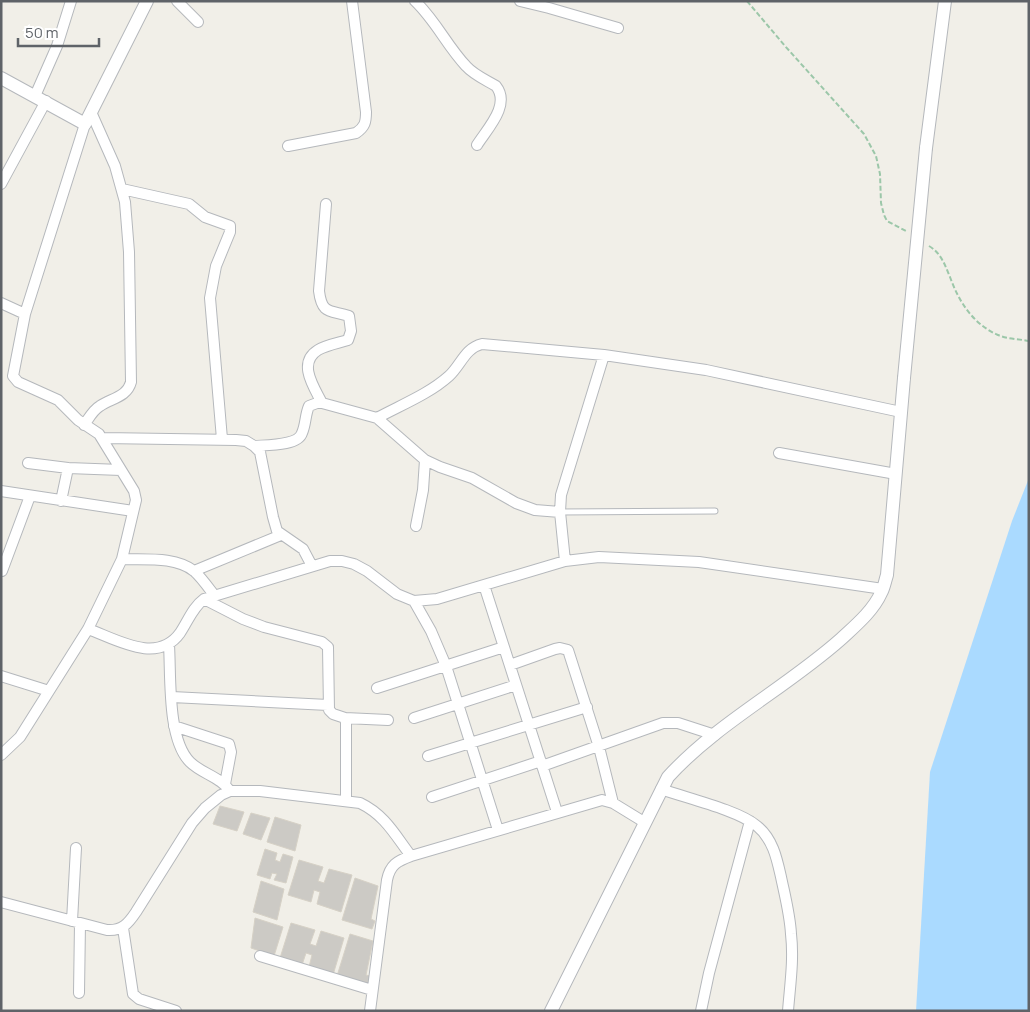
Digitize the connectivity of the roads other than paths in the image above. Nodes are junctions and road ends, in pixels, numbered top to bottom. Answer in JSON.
{"nodes":[{"id":1,"x":71,"y":1,"type":"edge"},
{"id":2,"x":147,"y":1,"type":"edge"},
{"id":3,"x":177,"y":1,"type":"edge"},
{"id":4,"x":352,"y":1,"type":"edge"},
{"id":5,"x":415,"y":1,"type":"edge"},
{"id":6,"x":520,"y":1,"type":"edge"},
{"id":7,"x":945,"y":1,"type":"edge"},
{"id":8,"x":198,"y":22,"type":"dead end"},
{"id":9,"x":618,"y":28,"type":"dead end"},
{"id":10,"x":1,"y":78,"type":"edge"},
{"id":11,"x":40,"y":99,"type":"junction"},
{"id":12,"x":88,"y":118,"type":"junction"},
{"id":13,"x":477,"y":145,"type":"dead end"},
{"id":14,"x":288,"y":146,"type":"dead end"},
{"id":15,"x":1,"y":184,"type":"edge"},
{"id":16,"x":122,"y":189,"type":"junction"},
{"id":17,"x":326,"y":204,"type":"dead end"},
{"id":18,"x":1,"y":303,"type":"edge"},
{"id":19,"x":25,"y":314,"type":"junction"},
{"id":20,"x":604,"y":355,"type":"junction"},
{"id":21,"x":322,"y":403,"type":"junction"},
{"id":22,"x":901,"y":412,"type":"junction"},
{"id":23,"x":377,"y":418,"type":"junction"},
{"id":24,"x":84,"y":425,"type":"junction"},
{"id":25,"x":102,"y":438,"type":"junction"},
{"id":26,"x":222,"y":439,"type":"junction"},
{"id":27,"x":254,"y":446,"type":"junction"},
{"id":28,"x":780,"y":452,"type":"dead end"},
{"id":29,"x":425,"y":460,"type":"junction"},
{"id":30,"x":28,"y":463,"type":"dead end"},
{"id":31,"x":68,"y":468,"type":"junction"},
{"id":32,"x":121,"y":470,"type":"junction"},
{"id":33,"x":896,"y":474,"type":"junction"},
{"id":34,"x":1,"y":491,"type":"edge"},
{"id":35,"x":30,"y":496,"type":"junction"},
{"id":36,"x":60,"y":501,"type":"junction"},
{"id":37,"x":133,"y":511,"type":"junction"},
{"id":38,"x":715,"y":511,"type":"dead end"},
{"id":39,"x":560,"y":512,"type":"junction"},
{"id":40,"x":416,"y":526,"type":"dead end"},
{"id":41,"x":281,"y":535,"type":"junction"},
{"id":42,"x":122,"y":559,"type":"junction"},
{"id":43,"x":565,"y":561,"type":"junction"},
{"id":44,"x":312,"y":566,"type":"junction"},
{"id":45,"x":2,"y":572,"type":"edge"},
{"id":46,"x":194,"y":572,"type":"junction"},
{"id":47,"x":484,"y":585,"type":"junction"},
{"id":48,"x":883,"y":589,"type":"junction"},
{"id":49,"x":209,"y":597,"type":"junction"},
{"id":50,"x":414,"y":602,"type":"junction"},
{"id":51,"x":88,"y":629,"type":"junction"},
{"id":52,"x":169,"y":645,"type":"junction"},
{"id":53,"x":504,"y":647,"type":"junction"},
{"id":54,"x":510,"y":665,"type":"junction"},
{"id":55,"x":446,"y":666,"type":"junction"},
{"id":56,"x":1,"y":676,"type":"edge"},
{"id":57,"x":516,"y":685,"type":"junction"},
{"id":58,"x":377,"y":688,"type":"dead end"},
{"id":59,"x":49,"y":691,"type":"junction"},
{"id":60,"x":172,"y":696,"type":"junction"},
{"id":61,"x":458,"y":703,"type":"junction"},
{"id":62,"x":328,"y":705,"type":"junction"},
{"id":63,"x":587,"y":707,"type":"junction"},
{"id":64,"x":345,"y":718,"type":"junction"},
{"id":65,"x":414,"y":718,"type":"dead end"},
{"id":66,"x":388,"y":720,"type":"dead end"},
{"id":67,"x":529,"y":724,"type":"junction"},
{"id":68,"x":174,"y":726,"type":"junction"},
{"id":69,"x":715,"y":735,"type":"junction"},
{"id":70,"x":470,"y":742,"type":"junction"},
{"id":71,"x":599,"y":747,"type":"junction"},
{"id":72,"x":1,"y":755,"type":"edge"},
{"id":73,"x":428,"y":756,"type":"dead end"},
{"id":74,"x":542,"y":763,"type":"junction"},
{"id":75,"x":482,"y":780,"type":"junction"},
{"id":76,"x":228,"y":788,"type":"junction"},
{"id":77,"x":661,"y":789,"type":"junction"},
{"id":78,"x":432,"y":797,"type":"dead end"},
{"id":79,"x":346,"y":801,"type":"junction"},
{"id":80,"x":613,"y":803,"type":"junction"},
{"id":81,"x":557,"y":812,"type":"junction"},
{"id":82,"x":750,"y":821,"type":"junction"},
{"id":83,"x":644,"y":822,"type":"junction"},
{"id":84,"x":498,"y":830,"type":"junction"},
{"id":85,"x":76,"y":848,"type":"dead end"},
{"id":86,"x":411,"y":856,"type":"junction"},
{"id":87,"x":1,"y":902,"type":"edge"},
{"id":88,"x":76,"y":922,"type":"junction"},
{"id":89,"x":123,"y":928,"type":"junction"},
{"id":90,"x":260,"y":956,"type":"dead end"},
{"id":91,"x":372,"y":990,"type":"junction"},
{"id":92,"x":80,"y":993,"type":"dead end"},
{"id":93,"x":176,"y":1011,"type":"edge"},
{"id":94,"x":370,"y":1011,"type":"edge"},
{"id":95,"x":550,"y":1011,"type":"edge"},
{"id":96,"x":701,"y":1011,"type":"edge"},
{"id":97,"x":788,"y":1011,"type":"edge"}],
"edges":[{"from":1,"to":11,"type":"street"},
{"from":2,"to":12,"type":"street"},
{"from":3,"to":8,"type":"street"},
{"from":4,"to":14,"type":"street"},
{"from":5,"to":13,"type":"street"},
{"from":6,"to":9,"type":"street"},
{"from":7,"to":22,"type":"street","bridge":true},
{"from":10,"to":11,"type":"street"},
{"from":11,"to":12,"type":"street"},
{"from":11,"to":15,"type":"street"},
{"from":12,"to":16,"type":"street"},
{"from":12,"to":19,"type":"street"},
{"from":16,"to":24,"type":"street"},
{"from":16,"to":26,"type":"street"},
{"from":17,"to":21,"type":"street"},
{"from":18,"to":19,"type":"street"},
{"from":19,"to":24,"type":"street"},
{"from":20,"to":22,"type":"street"},
{"from":20,"to":23,"type":"street"},
{"from":20,"to":39,"type":"street"},
{"from":21,"to":23,"type":"street"},
{"from":21,"to":27,"type":"street"},
{"from":22,"to":33,"type":"street"},
{"from":23,"to":29,"type":"street"},
{"from":24,"to":25,"type":"street"},
{"from":25,"to":26,"type":"street"},
{"from":25,"to":32,"type":"street"},
{"from":26,"to":27,"type":"street"},
{"from":27,"to":41,"type":"street"},
{"from":28,"to":33,"type":"street"},
{"from":29,"to":39,"type":"street"},
{"from":29,"to":40,"type":"street"},
{"from":30,"to":31,"type":"street"},
{"from":31,"to":32,"type":"street"},
{"from":31,"to":36,"type":"street"},
{"from":32,"to":37,"type":"street"},
{"from":33,"to":48,"type":"street"},
{"from":34,"to":35,"type":"street"},
{"from":35,"to":36,"type":"street"},
{"from":35,"to":45,"type":"street"},
{"from":36,"to":37,"type":"street"},
{"from":37,"to":42,"type":"street"},
{"from":38,"to":39,"type":"lane"},
{"from":39,"to":43,"type":"street"},
{"from":41,"to":44,"type":"street"},
{"from":41,"to":46,"type":"street"},
{"from":42,"to":46,"type":"street"},
{"from":42,"to":51,"type":"street"},
{"from":43,"to":47,"type":"street"},
{"from":43,"to":48,"type":"street"},
{"from":44,"to":49,"type":"street"},
{"from":44,"to":50,"type":"street"},
{"from":46,"to":49,"type":"street"},
{"from":47,"to":50,"type":"street"},
{"from":47,"to":53,"type":"street"},
{"from":48,"to":69,"type":"street"},
{"from":49,"to":52,"type":"street"},
{"from":49,"to":62,"type":"street"},
{"from":50,"to":55,"type":"street"},
{"from":51,"to":52,"type":"street"},
{"from":51,"to":59,"type":"street"},
{"from":52,"to":60,"type":"street"},
{"from":53,"to":54,"type":"street"},
{"from":53,"to":55,"type":"street"},
{"from":54,"to":57,"type":"street"},
{"from":54,"to":63,"type":"street"},
{"from":55,"to":58,"type":"street"},
{"from":55,"to":61,"type":"street"},
{"from":56,"to":59,"type":"street"},
{"from":57,"to":61,"type":"street"},
{"from":57,"to":67,"type":"street"},
{"from":59,"to":72,"type":"street"},
{"from":60,"to":62,"type":"street"},
{"from":60,"to":68,"type":"street"},
{"from":61,"to":65,"type":"street"},
{"from":61,"to":70,"type":"street"},
{"from":62,"to":64,"type":"street"},
{"from":63,"to":67,"type":"street"},
{"from":63,"to":71,"type":"street"},
{"from":64,"to":66,"type":"street"},
{"from":64,"to":79,"type":"street"},
{"from":67,"to":70,"type":"street"},
{"from":67,"to":74,"type":"street"},
{"from":68,"to":76,"type":"street"},
{"from":68,"to":76,"type":"street"},
{"from":69,"to":71,"type":"street"},
{"from":69,"to":77,"type":"street"},
{"from":70,"to":73,"type":"street"},
{"from":70,"to":75,"type":"street"},
{"from":71,"to":74,"type":"street"},
{"from":71,"to":80,"type":"street"},
{"from":74,"to":75,"type":"street"},
{"from":74,"to":81,"type":"street"},
{"from":75,"to":78,"type":"street"},
{"from":75,"to":84,"type":"street"},
{"from":76,"to":79,"type":"street"},
{"from":76,"to":89,"type":"street"},
{"from":77,"to":82,"type":"street"},
{"from":77,"to":83,"type":"street"},
{"from":79,"to":86,"type":"street"},
{"from":80,"to":81,"type":"street"},
{"from":80,"to":83,"type":"street"},
{"from":81,"to":84,"type":"street"},
{"from":82,"to":96,"type":"street"},
{"from":82,"to":97,"type":"street"},
{"from":83,"to":95,"type":"street"},
{"from":84,"to":86,"type":"street"},
{"from":85,"to":88,"type":"street"},
{"from":86,"to":91,"type":"street"},
{"from":87,"to":88,"type":"street"},
{"from":88,"to":89,"type":"street"},
{"from":88,"to":92,"type":"street"},
{"from":89,"to":93,"type":"street"},
{"from":90,"to":91,"type":"street"},
{"from":91,"to":94,"type":"street"}]}
